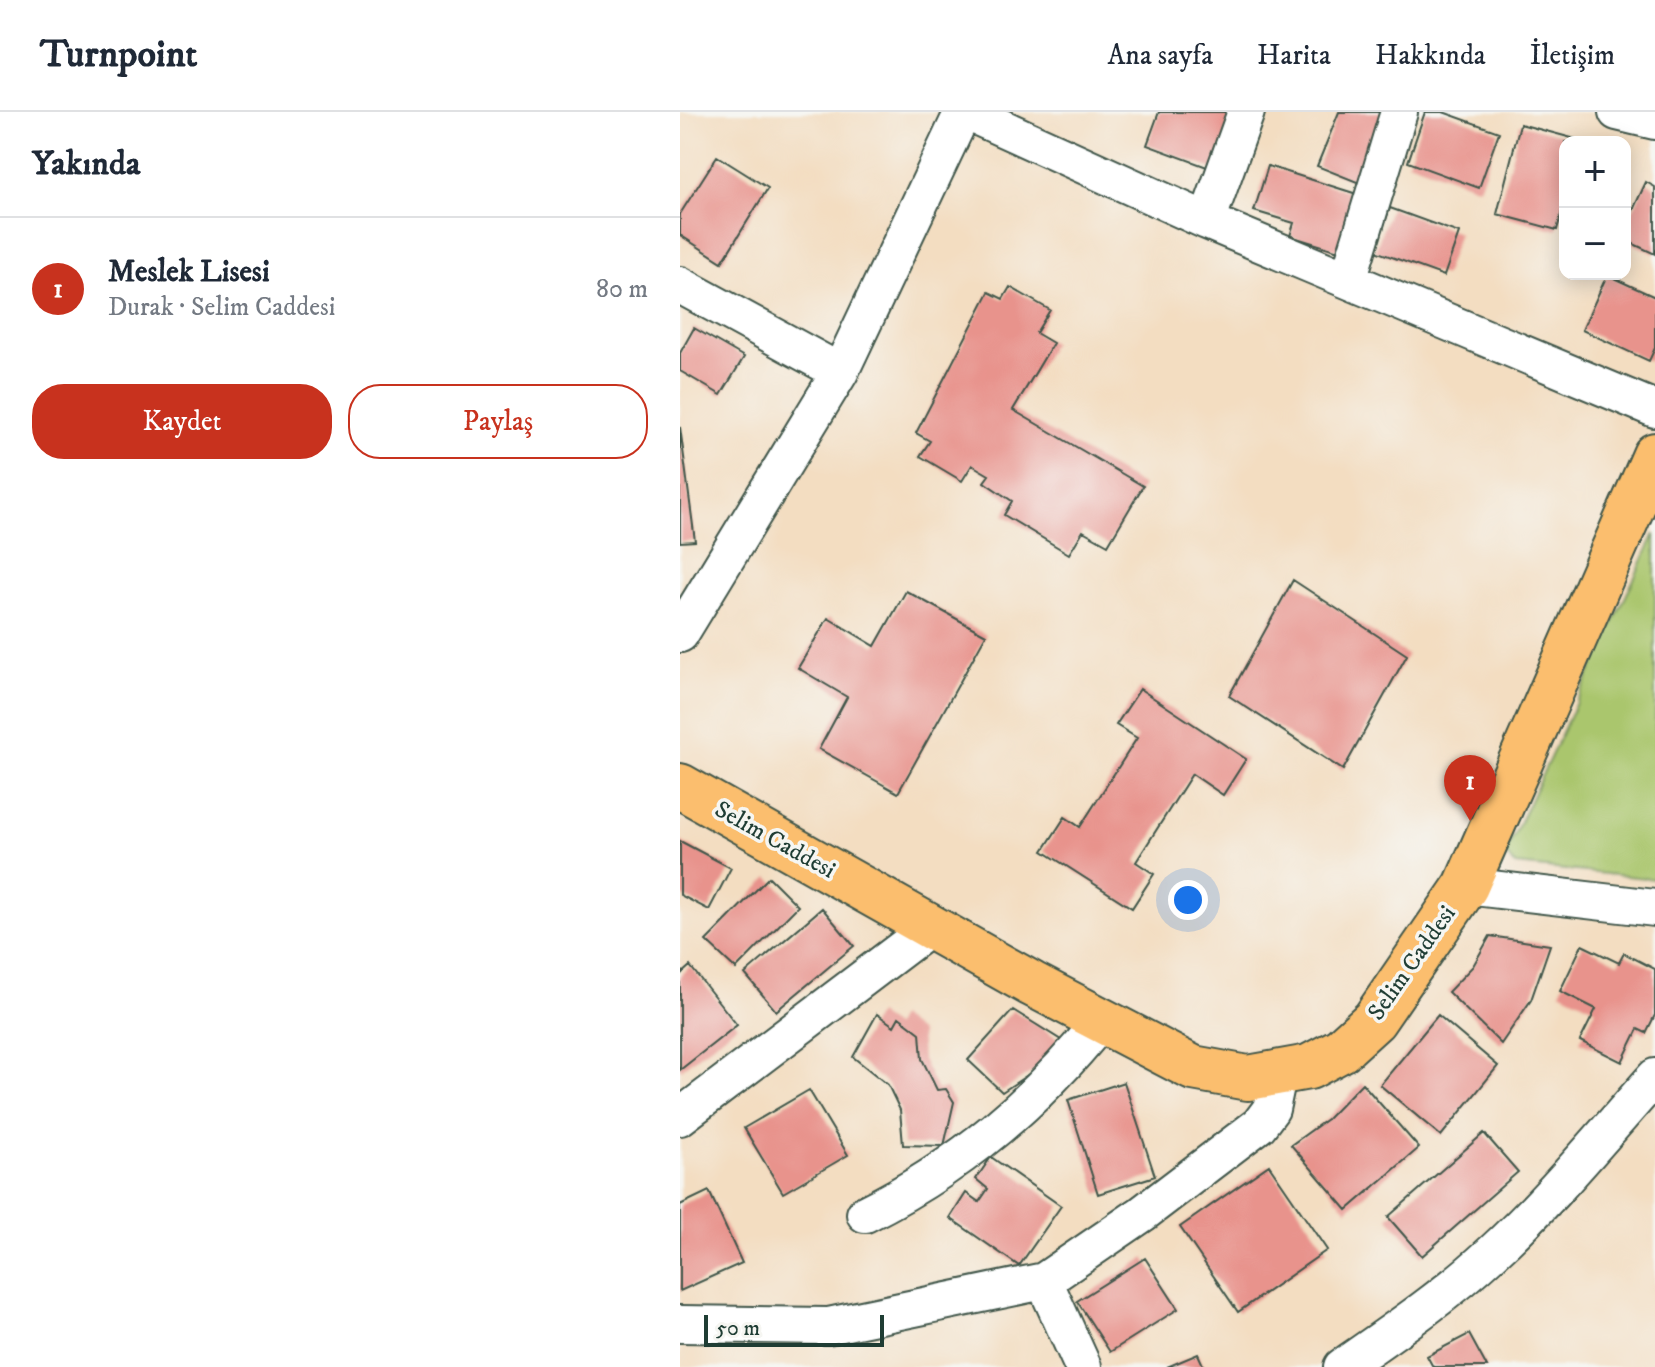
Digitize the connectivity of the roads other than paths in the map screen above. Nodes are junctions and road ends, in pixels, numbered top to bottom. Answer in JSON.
{"nodes":[{"id":1,"x":965,"y":112,"type":"edge"},
{"id":2,"x":1246,"y":112,"type":"edge"},
{"id":3,"x":1399,"y":112,"type":"edge"},
{"id":4,"x":1617,"y":112,"type":"edge"},
{"id":5,"x":1655,"y":121,"type":"edge"},
{"id":6,"x":1207,"y":221,"type":"junction"},
{"id":7,"x":1348,"y":280,"type":"junction"},
{"id":8,"x":682,"y":290,"type":"edge"},
{"id":9,"x":840,"y":372,"type":"junction"},
{"id":10,"x":1655,"y":409,"type":"edge"},
{"id":11,"x":1655,"y":455,"type":"edge"},
{"id":12,"x":680,"y":634,"type":"edge"},
{"id":13,"x":680,"y":786,"type":"edge"},
{"id":14,"x":1466,"y":886,"type":"junction"},
{"id":15,"x":1655,"y":908,"type":"edge"},
{"id":16,"x":931,"y":927,"type":"junction"},
{"id":17,"x":1102,"y":1020,"type":"junction"},
{"id":18,"x":1278,"y":1076,"type":"junction"},
{"id":19,"x":1655,"y":1077,"type":"edge"},
{"id":20,"x":680,"y":1117,"type":"edge"},
{"id":21,"x":865,"y":1214,"type":"dead end"},
{"id":22,"x":1044,"y":1281,"type":"junction"},
{"id":23,"x":680,"y":1324,"type":"edge"},
{"id":24,"x":1384,"y":1355,"type":"edge"},
{"id":25,"x":1083,"y":1367,"type":"edge"},
{"id":26,"x":1342,"y":1367,"type":"edge"}],
"edges":[{"from":1,"to":6,"type":"street"},
{"from":1,"to":9,"type":"street"},
{"from":2,"to":6,"type":"street"},
{"from":3,"to":7,"type":"street"},
{"from":4,"to":5,"type":"street"},
{"from":6,"to":7,"type":"street"},
{"from":7,"to":10,"type":"street"},
{"from":8,"to":9,"type":"street"},
{"from":9,"to":12,"type":"street"},
{"from":11,"to":14,"type":"main road","name":"Selim Caddesi"},
{"from":13,"to":16,"type":"main road","name":"Selim Caddesi"},
{"from":14,"to":15,"type":"street"},
{"from":14,"to":18,"type":"main road","name":"Selim Caddesi"},
{"from":16,"to":17,"type":"main road","name":"Selim Caddesi"},
{"from":16,"to":20,"type":"street"},
{"from":17,"to":18,"type":"main road","name":"Selim Caddesi"},
{"from":17,"to":21,"type":"street"},
{"from":18,"to":22,"type":"street"},
{"from":19,"to":24,"type":"street"},
{"from":22,"to":23,"type":"street"},
{"from":22,"to":25,"type":"street"},
{"from":24,"to":26,"type":"street"}]}
